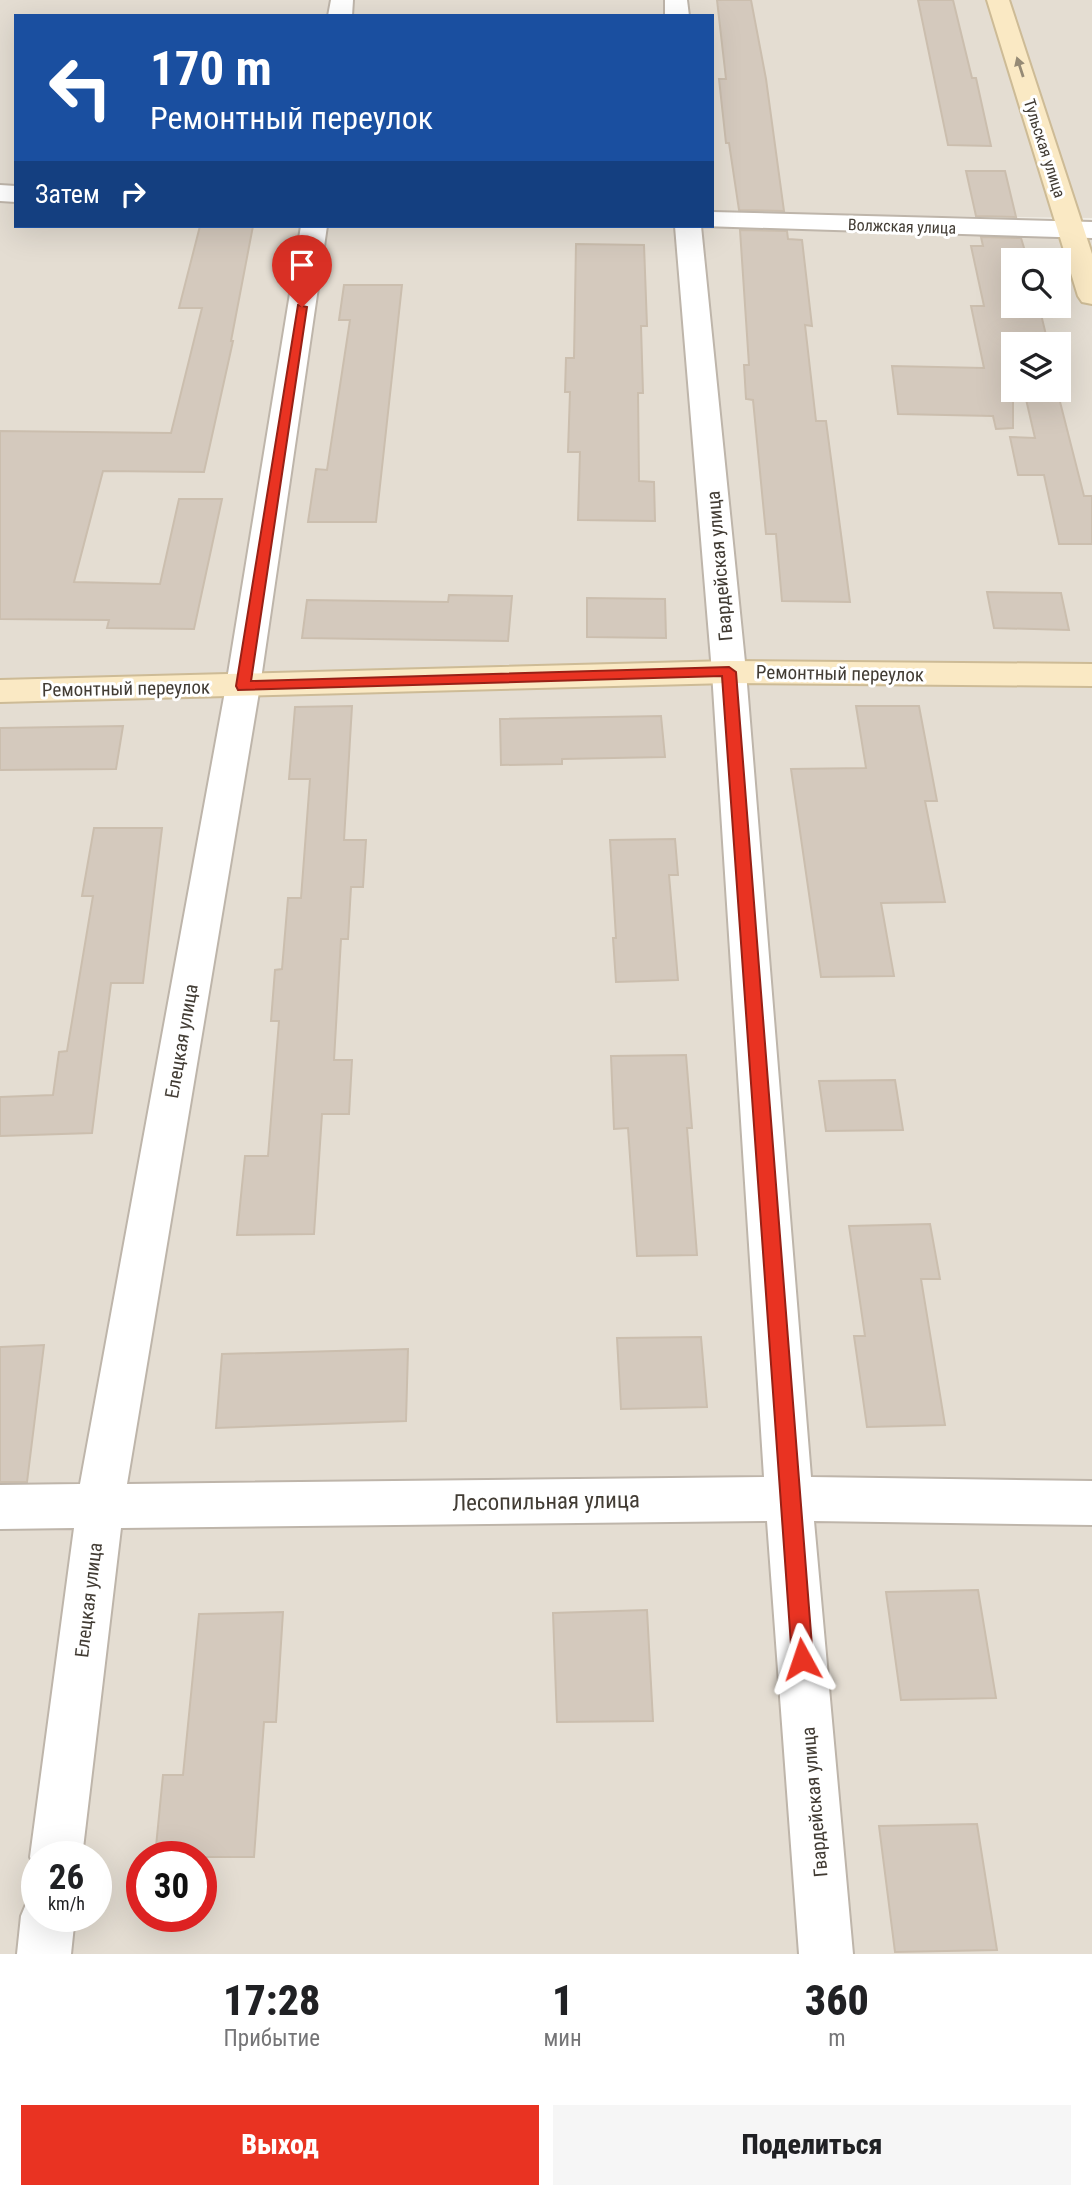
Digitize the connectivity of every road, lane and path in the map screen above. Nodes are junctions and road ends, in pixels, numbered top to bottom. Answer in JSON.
{"nodes":[{"id":1,"x":998,"y":0,"type":"edge"},
{"id":2,"x":714,"y":220,"type":"edge"},
{"id":3,"x":314,"y":228,"type":"edge"},
{"id":4,"x":688,"y":228,"type":"edge"},
{"id":5,"x":1082,"y":230,"type":"edge"},
{"id":6,"x":1092,"y":296,"type":"edge"},
{"id":7,"x":729,"y":672,"type":"junction"},
{"id":8,"x":1092,"y":675,"type":"edge"},
{"id":9,"x":243,"y":686,"type":"junction"},
{"id":10,"x":0,"y":691,"type":"edge"},
{"id":11,"x":789,"y":1499,"type":"junction"},
{"id":12,"x":1092,"y":1503,"type":"edge"},
{"id":13,"x":100,"y":1506,"type":"junction"},
{"id":14,"x":0,"y":1507,"type":"edge"},
{"id":15,"x":58,"y":1841,"type":"edge"},
{"id":16,"x":46,"y":1932,"type":"edge"},
{"id":17,"x":44,"y":1954,"type":"edge"},
{"id":18,"x":827,"y":1954,"type":"edge"}],
"edges":[{"from":5,"to":1,"type":"main road","name":"Тульская улица","one_way":true},
{"from":2,"to":5,"type":"street","name":"Волжская улица"},
{"from":3,"to":9,"type":"street","name":"Елецкая улица"},
{"from":4,"to":7,"type":"street","name":"Гвардейская улица"},
{"from":5,"to":6,"type":"main road","name":"Тульская улица"},
{"from":7,"to":8,"type":"main road","name":"Ремонтный переулок"},
{"from":7,"to":9,"type":"main road","name":"Ремонтный переулок"},
{"from":7,"to":11,"type":"street","name":"Гвардейская улица"},
{"from":9,"to":10,"type":"main road","name":"Ремонтный переулок"},
{"from":9,"to":13,"type":"street","name":"Елецкая улица"},
{"from":11,"to":12,"type":"street","name":"Лесопильная улица"},
{"from":11,"to":13,"type":"street","name":"Лесопильная улица"},
{"from":11,"to":18,"type":"street","name":"Гвардейская улица"},
{"from":13,"to":14,"type":"street","name":"Лесопильная улица"},
{"from":13,"to":15,"type":"street","name":"Елецкая улица"},
{"from":16,"to":17,"type":"street"}]}
